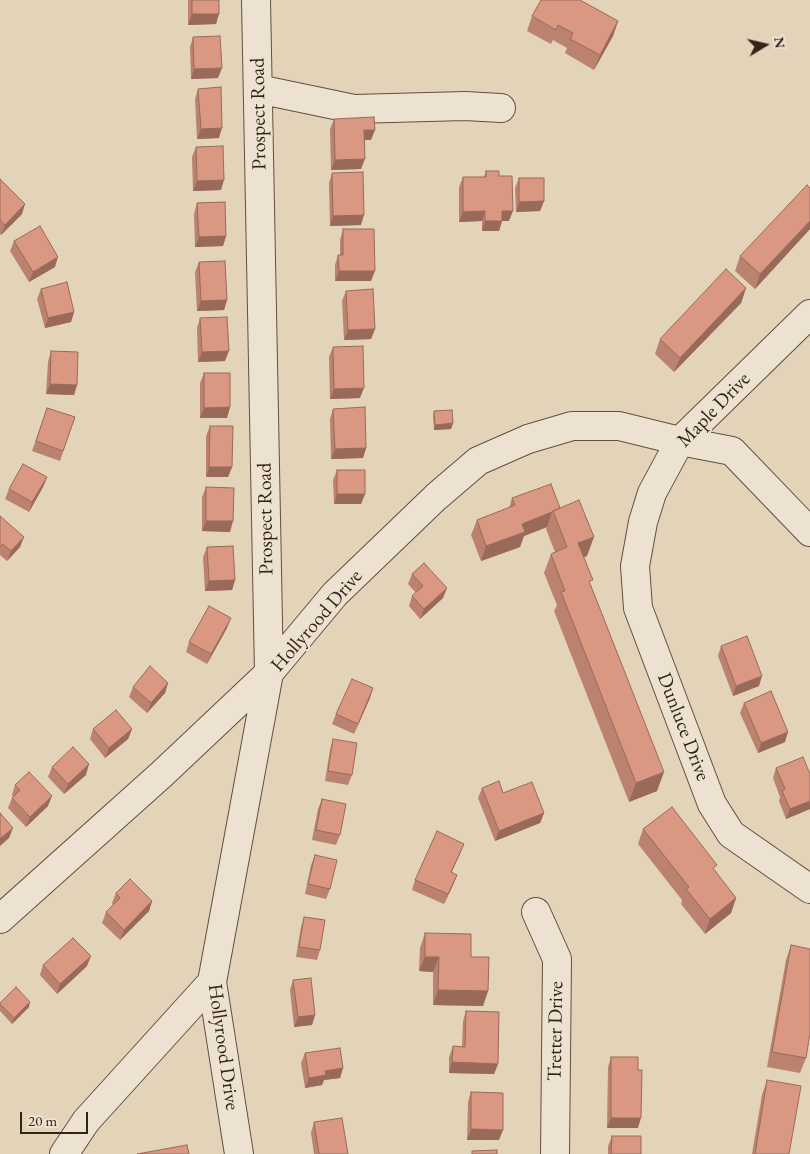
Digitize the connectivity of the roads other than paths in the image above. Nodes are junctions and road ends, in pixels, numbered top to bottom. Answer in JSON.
{"nodes":[{"id":1,"x":256,"y":0,"type":"edge"},
{"id":2,"x":258,"y":89,"type":"junction"},
{"id":3,"x":501,"y":108,"type":"dead end"},
{"id":4,"x":810,"y":314,"type":"edge"},
{"id":5,"x":680,"y":441,"type":"junction"},
{"id":6,"x":643,"y":522,"type":"joint"},
{"id":7,"x":810,"y":532,"type":"edge"},
{"id":8,"x":270,"y":673,"type":"junction"},
{"id":9,"x":810,"y":889,"type":"edge"},
{"id":10,"x":536,"y":912,"type":"dead end"},
{"id":11,"x":0,"y":919,"type":"edge"},
{"id":12,"x":212,"y":982,"type":"junction"},
{"id":13,"x":64,"y":1154,"type":"edge"},
{"id":14,"x":239,"y":1154,"type":"edge"},
{"id":15,"x":554,"y":1154,"type":"edge"}],
"edges":[{"from":1,"to":2,"type":"street","name":"Prospect Road"},
{"from":2,"to":3,"type":"street"},
{"from":2,"to":8,"type":"street","name":"Prospect Road"},
{"from":4,"to":5,"type":"street","name":"Maple Drive"},
{"from":5,"to":6,"type":"street","name":"Maple Drive"},
{"from":5,"to":7,"type":"street","name":"Hollyrood Drive"},
{"from":5,"to":8,"type":"street","name":"Hollyrood Drive"},
{"from":6,"to":9,"type":"street","name":"Dunluce Drive"},
{"from":8,"to":11,"type":"street"},
{"from":8,"to":12,"type":"street","name":"Hollyrood Drive"},
{"from":10,"to":15,"type":"street","name":"Tretter Drive"},
{"from":12,"to":13,"type":"street"},
{"from":12,"to":14,"type":"street","name":"Hollyrood Drive"}]}
